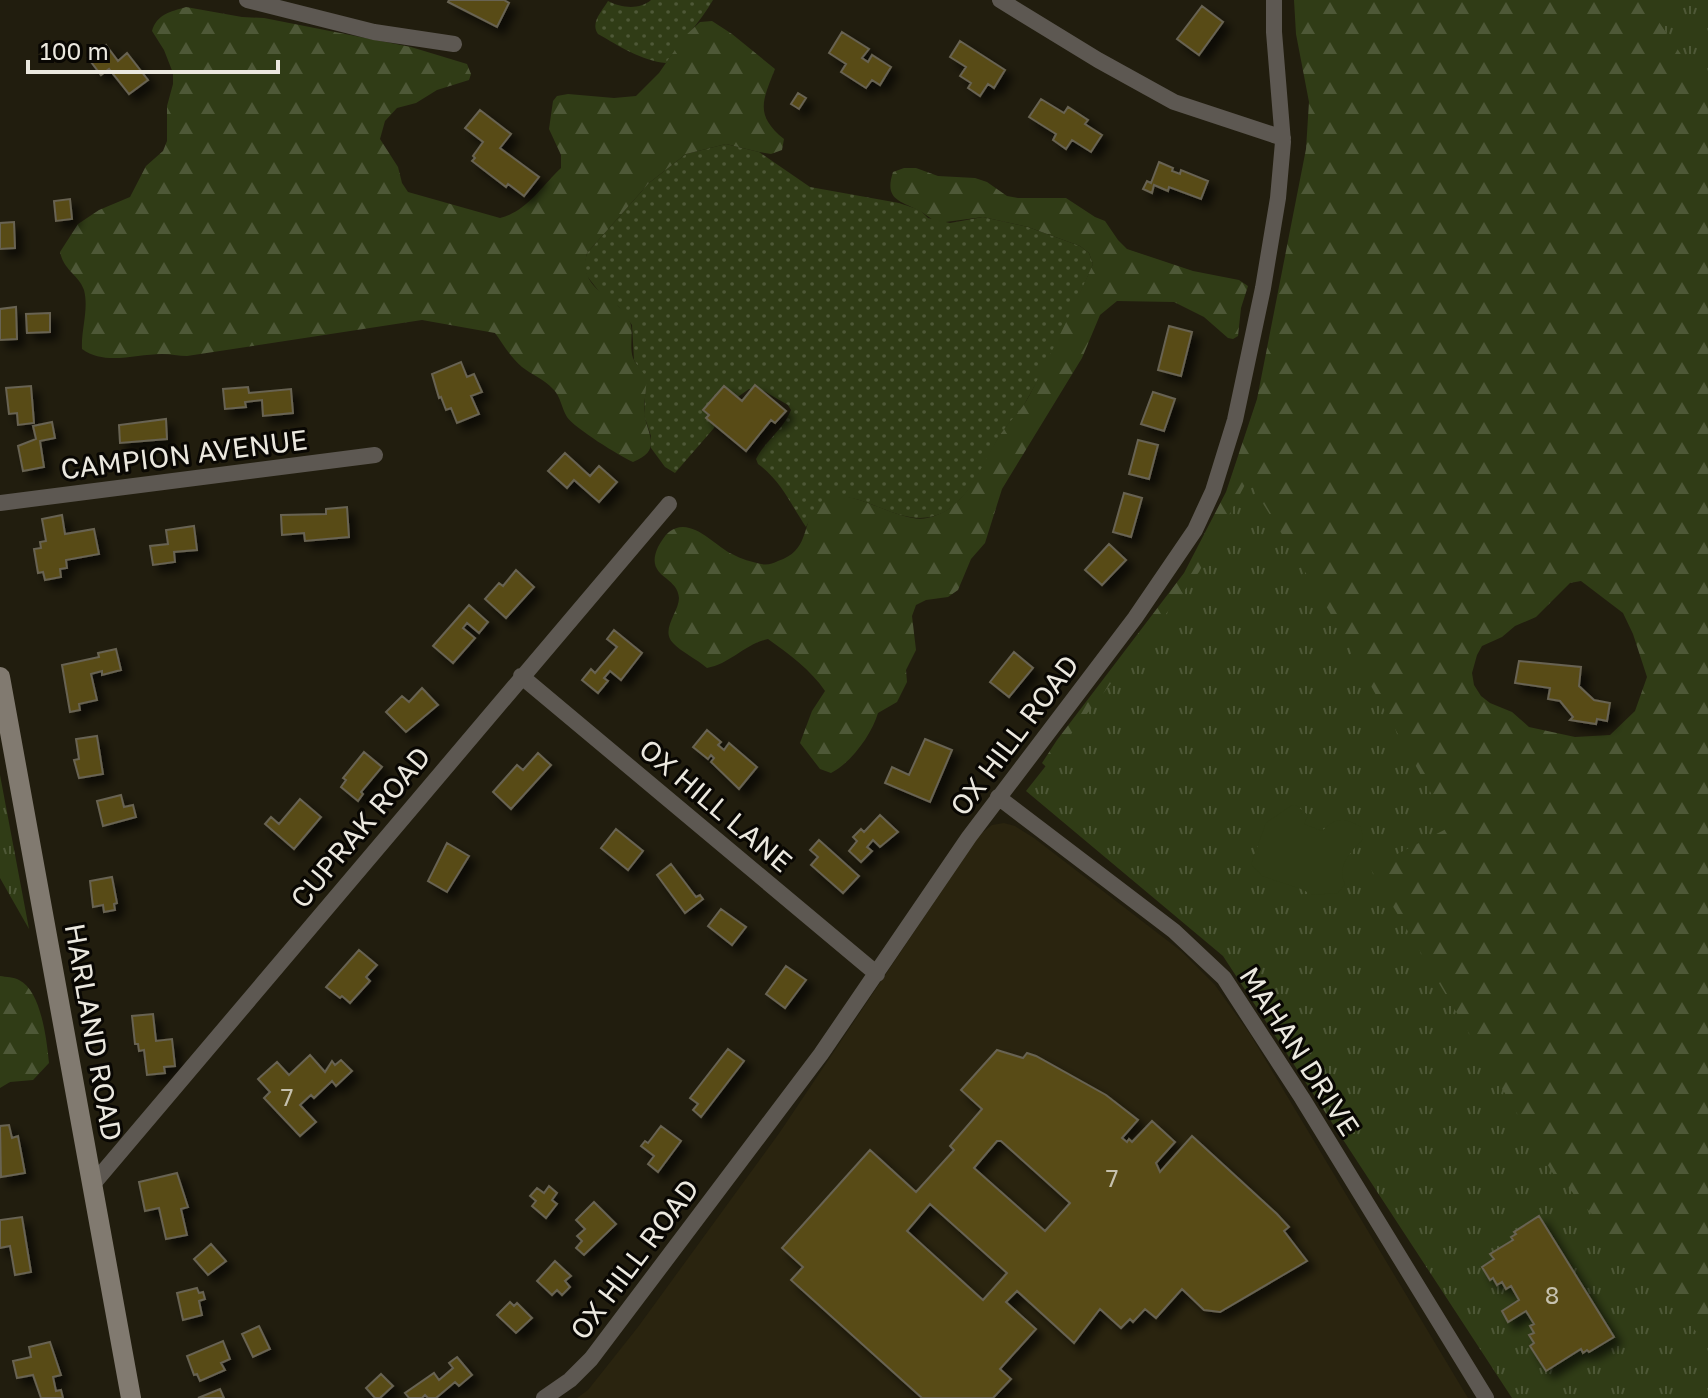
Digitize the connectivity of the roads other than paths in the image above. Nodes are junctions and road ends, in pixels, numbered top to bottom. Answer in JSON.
{"nodes":[{"id":1,"x":247,"y":0,"type":"edge"},
{"id":2,"x":1000,"y":0,"type":"edge"},
{"id":3,"x":1274,"y":0,"type":"edge"},
{"id":4,"x":454,"y":44,"type":"dead end"},
{"id":5,"x":1283,"y":138,"type":"junction"},
{"id":6,"x":375,"y":455,"type":"dead end"},
{"id":7,"x":0,"y":503,"type":"edge"},
{"id":8,"x":669,"y":504,"type":"dead end"},
{"id":9,"x":521,"y":676,"type":"junction"},
{"id":10,"x":0,"y":677,"type":"edge"},
{"id":11,"x":998,"y":797,"type":"junction"},
{"id":12,"x":877,"y":974,"type":"junction"},
{"id":13,"x":93,"y":1184,"type":"junction"},
{"id":14,"x":131,"y":1398,"type":"edge"},
{"id":15,"x":544,"y":1398,"type":"edge"},
{"id":16,"x":1486,"y":1398,"type":"edge"}],
"edges":[{"from":1,"to":4,"type":"street"},
{"from":2,"to":5,"type":"street"},
{"from":3,"to":5,"type":"street","name":"OX HILL ROAD"},
{"from":5,"to":11,"type":"street","name":"OX HILL ROAD"},
{"from":6,"to":7,"type":"street","name":"CAMPION AVENUE"},
{"from":8,"to":9,"type":"street","name":"CUPRAK ROAD"},
{"from":9,"to":12,"type":"street","name":"OX HILL LANE"},
{"from":9,"to":13,"type":"street","name":"CUPRAK ROAD"},
{"from":10,"to":13,"type":"main road","name":"HARLAND ROAD"},
{"from":11,"to":12,"type":"street","name":"OX HILL ROAD"},
{"from":11,"to":16,"type":"street","name":"MAHAN DRIVE"},
{"from":12,"to":15,"type":"street","name":"OX HILL ROAD"},
{"from":13,"to":14,"type":"main road","name":"HARLAND ROAD"}]}
